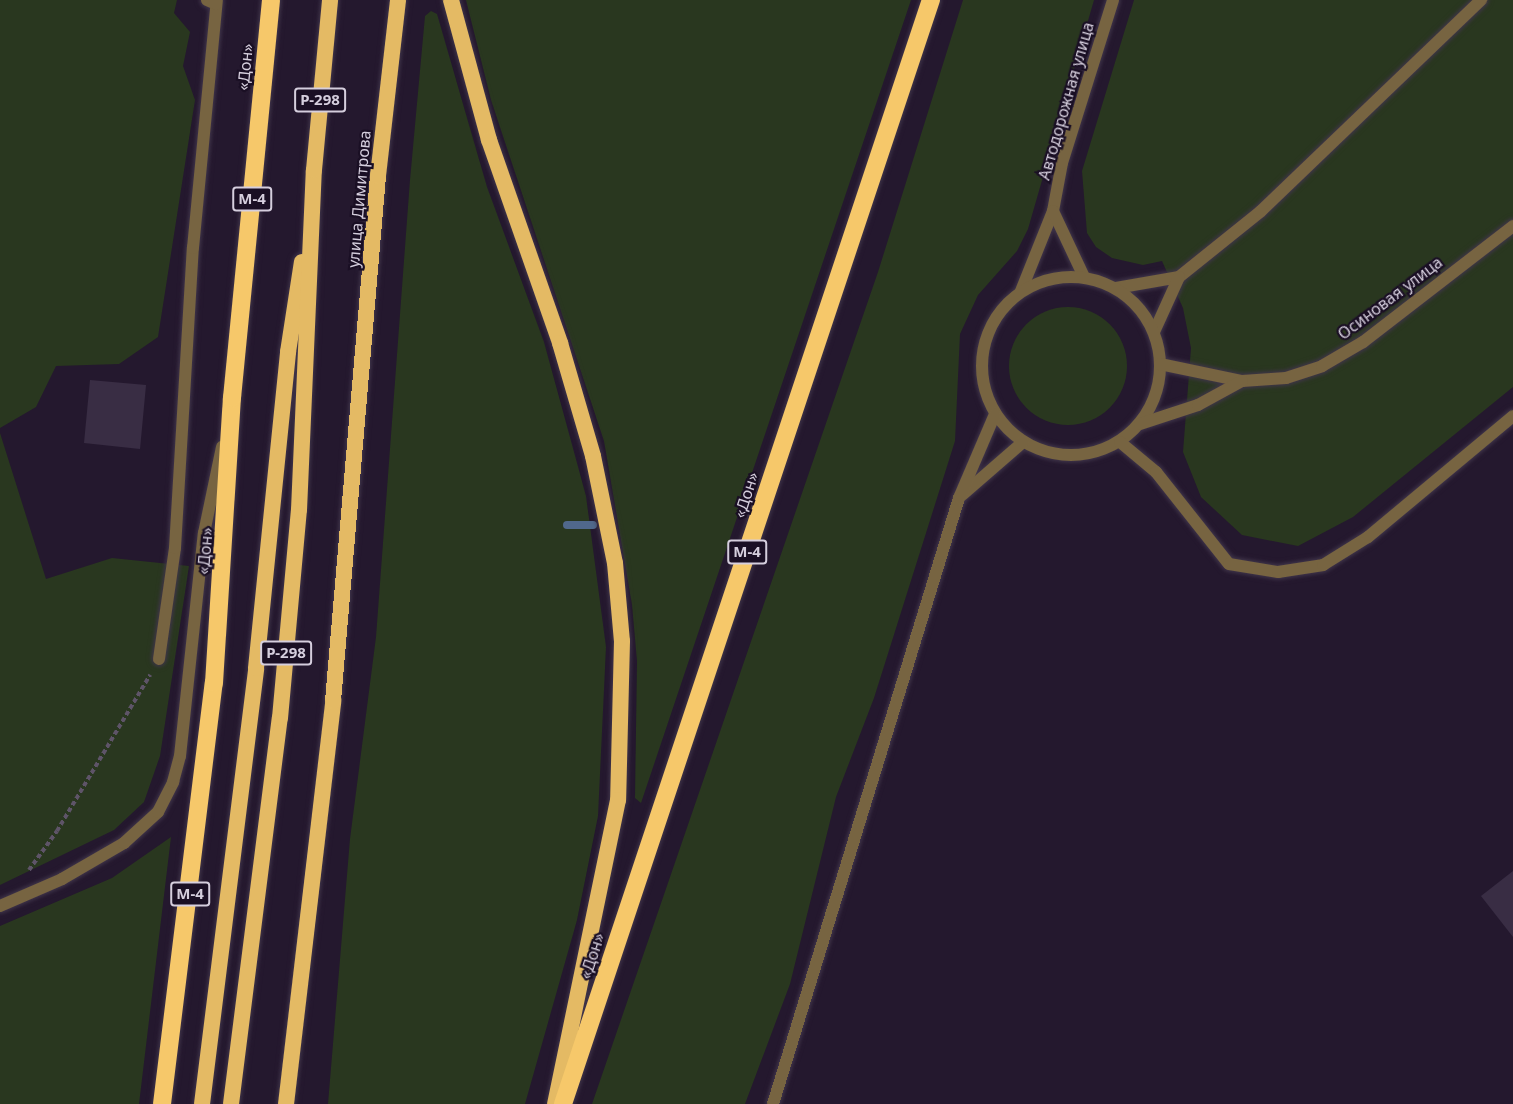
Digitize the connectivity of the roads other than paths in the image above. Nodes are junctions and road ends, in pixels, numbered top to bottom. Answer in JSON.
{"nodes":[{"id":1,"x":271,"y":0,"type":"edge"},
{"id":2,"x":330,"y":0,"type":"edge"},
{"id":3,"x":398,"y":0,"type":"edge"},
{"id":4,"x":451,"y":0,"type":"edge"},
{"id":5,"x":931,"y":0,"type":"edge"},
{"id":6,"x":1113,"y":0,"type":"edge"},
{"id":7,"x":1481,"y":0,"type":"edge"},
{"id":8,"x":213,"y":1,"type":"edge"},
{"id":9,"x":313,"y":199,"type":"junction"},
{"id":10,"x":1053,"y":211,"type":"junction"},
{"id":11,"x":1513,"y":226,"type":"edge"},
{"id":12,"x":1084,"y":277,"type":"junction"},
{"id":13,"x":1179,"y":277,"type":"junction"},
{"id":14,"x":1116,"y":288,"type":"junction"},
{"id":15,"x":1021,"y":291,"type":"junction"},
{"id":16,"x":1154,"y":332,"type":"junction"},
{"id":17,"x":1160,"y":364,"type":"junction"},
{"id":18,"x":1242,"y":381,"type":"junction"},
{"id":19,"x":232,"y":398,"type":"junction"},
{"id":20,"x":995,"y":414,"type":"junction"},
{"id":21,"x":1513,"y":416,"type":"edge"},
{"id":22,"x":1140,"y":424,"type":"junction"},
{"id":23,"x":1023,"y":442,"type":"junction"},
{"id":24,"x":1120,"y":442,"type":"junction"},
{"id":25,"x":959,"y":498,"type":"junction"},
{"id":26,"x":159,"y":659,"type":"road end"},
{"id":27,"x":1,"y":906,"type":"edge"},
{"id":28,"x":162,"y":1104,"type":"edge"},
{"id":29,"x":202,"y":1104,"type":"edge"},
{"id":30,"x":231,"y":1104,"type":"edge"},
{"id":31,"x":286,"y":1104,"type":"edge"},
{"id":32,"x":555,"y":1104,"type":"edge"},
{"id":33,"x":563,"y":1104,"type":"edge"},
{"id":34,"x":773,"y":1104,"type":"edge"}],
"edges":[{"from":1,"to":19,"type":"highway","name":"«Дон»","number":"М-4"},
{"from":2,"to":9,"type":"highway","number":"Р-298"},
{"from":3,"to":31,"type":"highway","name":"улица Димитрова","number":"Р-298"},
{"from":4,"to":32,"type":"highway"},
{"from":5,"to":33,"type":"highway","name":"«Дон»","number":"М-4"},
{"from":6,"to":10,"type":"street","name":"Автодорожная улица"},
{"from":7,"to":13,"type":"street"},
{"from":8,"to":26,"type":"street"},
{"from":9,"to":29,"type":"highway"},
{"from":9,"to":30,"type":"highway","number":"Р-298"},
{"from":10,"to":12,"type":"street"},
{"from":10,"to":15,"type":"street","name":"Автодорожная улица"},
{"from":11,"to":18,"type":"street","name":"Осиновая улица"},
{"from":12,"to":14,"type":"street"},
{"from":12,"to":15,"type":"street"},
{"from":13,"to":14,"type":"street"},
{"from":13,"to":16,"type":"street"},
{"from":14,"to":16,"type":"street"},
{"from":15,"to":20,"type":"street"},
{"from":16,"to":17,"type":"street"},
{"from":17,"to":18,"type":"street"},
{"from":17,"to":22,"type":"street"},
{"from":18,"to":22,"type":"street"},
{"from":19,"to":27,"type":"street"},
{"from":19,"to":28,"type":"highway","name":"«Дон»","number":"М-4"},
{"from":20,"to":23,"type":"street"},
{"from":20,"to":25,"type":"street"},
{"from":21,"to":24,"type":"street"},
{"from":22,"to":24,"type":"street"},
{"from":23,"to":24,"type":"street"},
{"from":23,"to":25,"type":"street"},
{"from":25,"to":34,"type":"street"}]}
